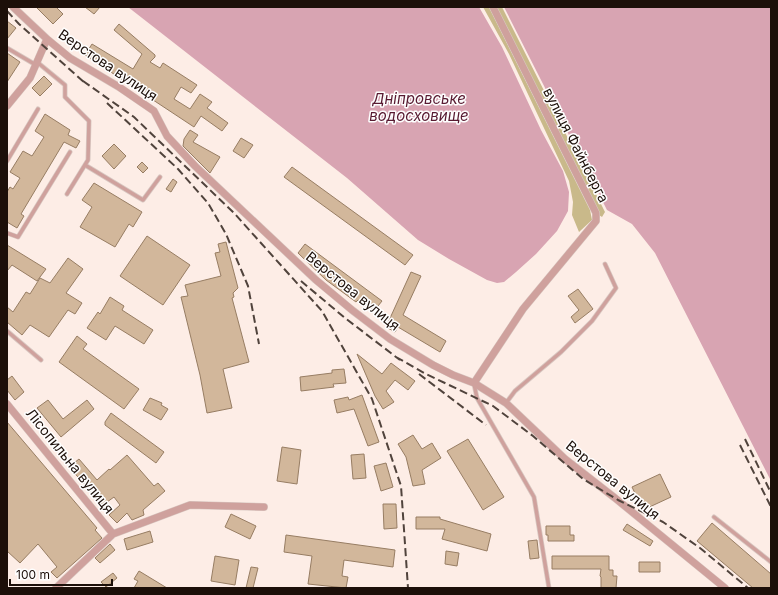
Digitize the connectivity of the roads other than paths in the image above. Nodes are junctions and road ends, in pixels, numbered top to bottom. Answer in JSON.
{"nodes":[{"id":1,"x":13,"y":7,"type":"edge"},
{"id":2,"x":493,"y":7,"type":"edge"},
{"id":3,"x":47,"y":39,"type":"junction"},
{"id":4,"x":7,"y":48,"type":"edge"},
{"id":5,"x":36,"y":63,"type":"junction"},
{"id":6,"x":7,"y":106,"type":"edge"},
{"id":7,"x":38,"y":109,"type":"dead end"},
{"id":8,"x":70,"y":152,"type":"dead end"},
{"id":9,"x":7,"y":161,"type":"edge"},
{"id":10,"x":85,"y":165,"type":"junction"},
{"id":11,"x":160,"y":177,"type":"dead end"},
{"id":12,"x":67,"y":194,"type":"dead end"},
{"id":13,"x":7,"y":232,"type":"edge"},
{"id":14,"x":605,"y":264,"type":"dead end"},
{"id":15,"x":7,"y":331,"type":"edge"},
{"id":16,"x":41,"y":360,"type":"dead end"},
{"id":17,"x":474,"y":383,"type":"junction"},
{"id":18,"x":506,"y":403,"type":"junction"},
{"id":19,"x":7,"y":404,"type":"edge"},
{"id":20,"x":264,"y":508,"type":"dead end"},
{"id":21,"x":714,"y":518,"type":"dead end"},
{"id":22,"x":113,"y":534,"type":"junction"},
{"id":23,"x":771,"y":562,"type":"edge"},
{"id":24,"x":56,"y":588,"type":"edge"},
{"id":25,"x":549,"y":588,"type":"edge"},
{"id":26,"x":725,"y":588,"type":"edge"}],
"edges":[{"from":1,"to":3,"type":"street"},
{"from":2,"to":17,"type":"street","name":"вулиця Файнберга"},
{"from":3,"to":5,"type":"street","name":"Верстова вулиця"},
{"from":3,"to":17,"type":"street","name":"Верстова вулиця"},
{"from":4,"to":5,"type":"lane"},
{"from":5,"to":6,"type":"street","name":"Верстова вулиця"},
{"from":5,"to":10,"type":"lane"},
{"from":7,"to":9,"type":"lane"},
{"from":8,"to":13,"type":"lane"},
{"from":10,"to":11,"type":"lane"},
{"from":10,"to":12,"type":"lane"},
{"from":14,"to":18,"type":"lane"},
{"from":15,"to":16,"type":"lane"},
{"from":17,"to":18,"type":"street","name":"Верстова вулиця"},
{"from":17,"to":25,"type":"lane"},
{"from":18,"to":26,"type":"street","name":"Верстова вулиця"},
{"from":19,"to":22,"type":"street","name":"Лісопильна вулиця"},
{"from":20,"to":22,"type":"street","name":"Лісопильна вулиця"},
{"from":21,"to":23,"type":"lane"},
{"from":22,"to":24,"type":"street","name":"Лісопильна вулиця"}]}
